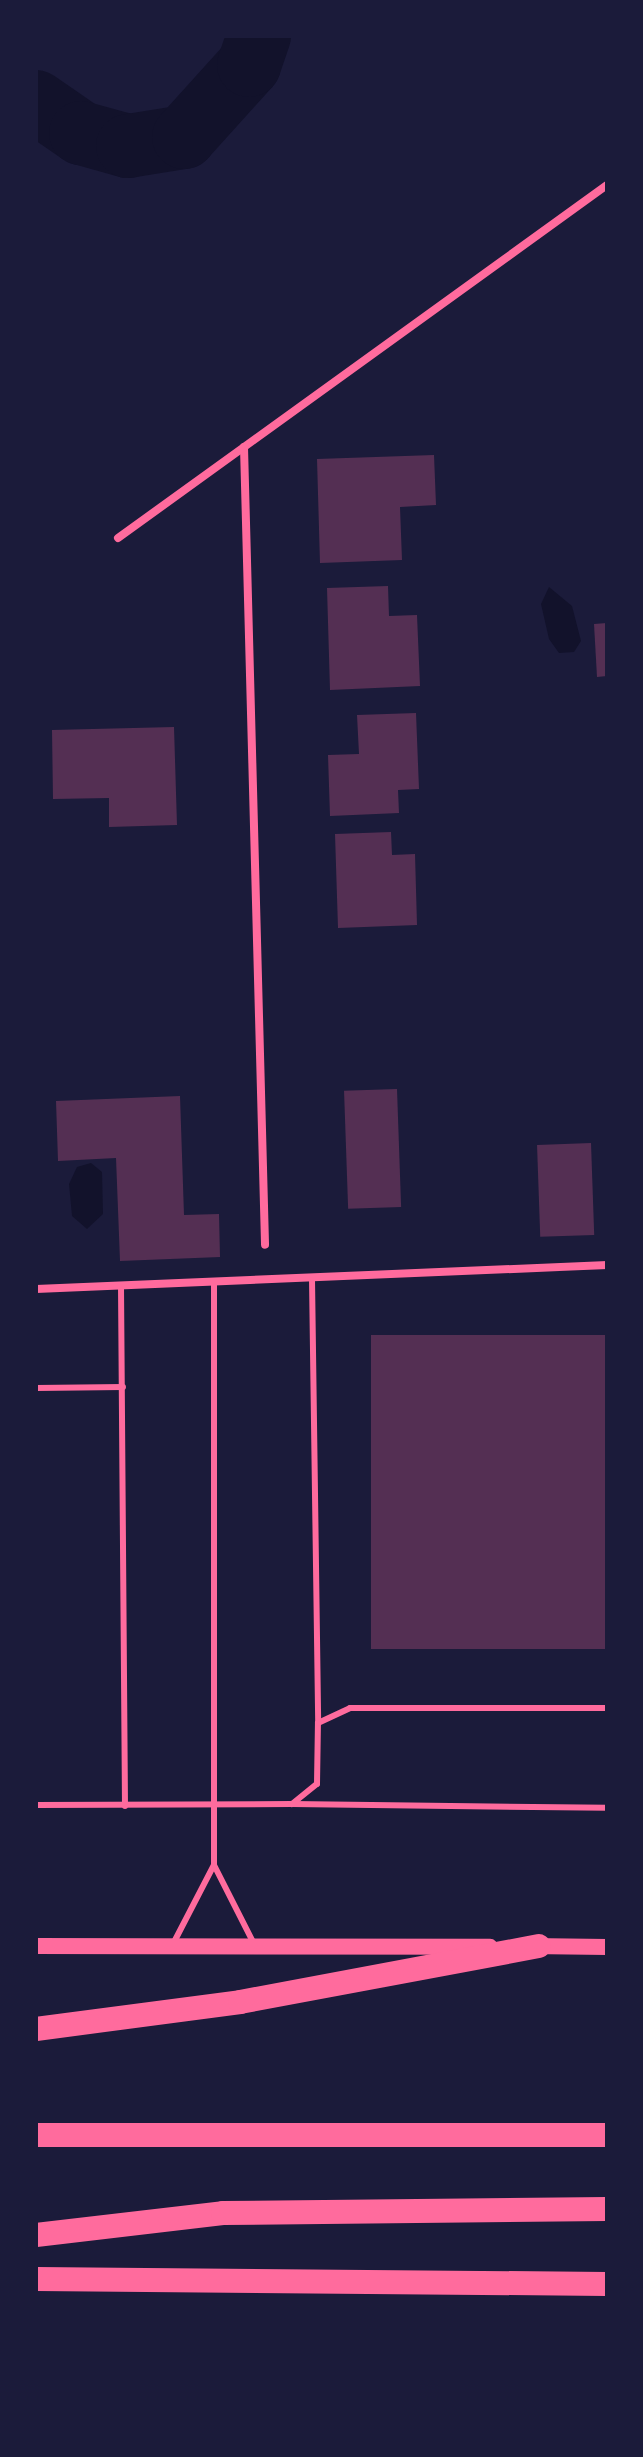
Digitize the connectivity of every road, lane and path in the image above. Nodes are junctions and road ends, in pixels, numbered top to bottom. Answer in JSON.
{"nodes":[{"id":1,"x":607,"y":185,"type":"edge"},
{"id":2,"x":244,"y":447,"type":"junction"},
{"id":3,"x":118,"y":538,"type":"dead end"},
{"id":4,"x":265,"y":1245,"type":"dead end"},
{"id":5,"x":607,"y":1265,"type":"edge"},
{"id":6,"x":312,"y":1279,"type":"junction"},
{"id":7,"x":214,"y":1282,"type":"junction"},
{"id":8,"x":121,"y":1286,"type":"junction"},
{"id":9,"x":36,"y":1289,"type":"edge"},
{"id":10,"x":123,"y":1387,"type":"junction"},
{"id":11,"x":36,"y":1388,"type":"edge"},
{"id":12,"x":607,"y":1708,"type":"edge"},
{"id":13,"x":318,"y":1723,"type":"junction"},
{"id":14,"x":292,"y":1804,"type":"junction"},
{"id":15,"x":36,"y":1805,"type":"edge"},
{"id":16,"x":125,"y":1806,"type":"junction"},
{"id":17,"x":214,"y":1808,"type":"junction"},
{"id":18,"x":607,"y":1808,"type":"edge"},
{"id":19,"x":214,"y":1865,"type":"junction"},
{"id":20,"x":36,"y":1946,"type":"edge"},
{"id":21,"x":539,"y":1946,"type":"junction"},
{"id":22,"x":171,"y":1947,"type":"junction"},
{"id":23,"x":607,"y":1947,"type":"edge"},
{"id":24,"x":255,"y":1948,"type":"junction"},
{"id":25,"x":36,"y":2029,"type":"edge"},
{"id":26,"x":36,"y":2135,"type":"edge"},
{"id":27,"x":607,"y":2135,"type":"edge"},
{"id":28,"x":607,"y":2209,"type":"edge"},
{"id":29,"x":36,"y":2235,"type":"edge"},
{"id":30,"x":36,"y":2279,"type":"edge"},
{"id":31,"x":607,"y":2284,"type":"edge"}],
"edges":[{"from":1,"to":2,"type":"street"},
{"from":2,"to":3,"type":"street"},
{"from":2,"to":4,"type":"street"},
{"from":5,"to":6,"type":"street"},
{"from":6,"to":7,"type":"street"},
{"from":6,"to":13,"type":"lane"},
{"from":7,"to":8,"type":"street"},
{"from":7,"to":17,"type":"lane"},
{"from":8,"to":9,"type":"street"},
{"from":8,"to":10,"type":"lane"},
{"from":10,"to":11,"type":"lane"},
{"from":10,"to":16,"type":"lane"},
{"from":12,"to":13,"type":"lane"},
{"from":13,"to":14,"type":"lane"},
{"from":14,"to":17,"type":"lane"},
{"from":14,"to":18,"type":"lane"},
{"from":15,"to":16,"type":"lane"},
{"from":16,"to":17,"type":"lane"},
{"from":17,"to":19,"type":"lane"},
{"from":19,"to":22,"type":"lane"},
{"from":19,"to":24,"type":"lane"},
{"from":20,"to":22,"type":"main road"},
{"from":21,"to":23,"type":"main road"},
{"from":21,"to":24,"type":"main road"},
{"from":21,"to":25,"type":"highway"},
{"from":22,"to":24,"type":"main road"},
{"from":26,"to":27,"type":"highway"},
{"from":28,"to":29,"type":"highway"},
{"from":30,"to":31,"type":"highway"}]}
